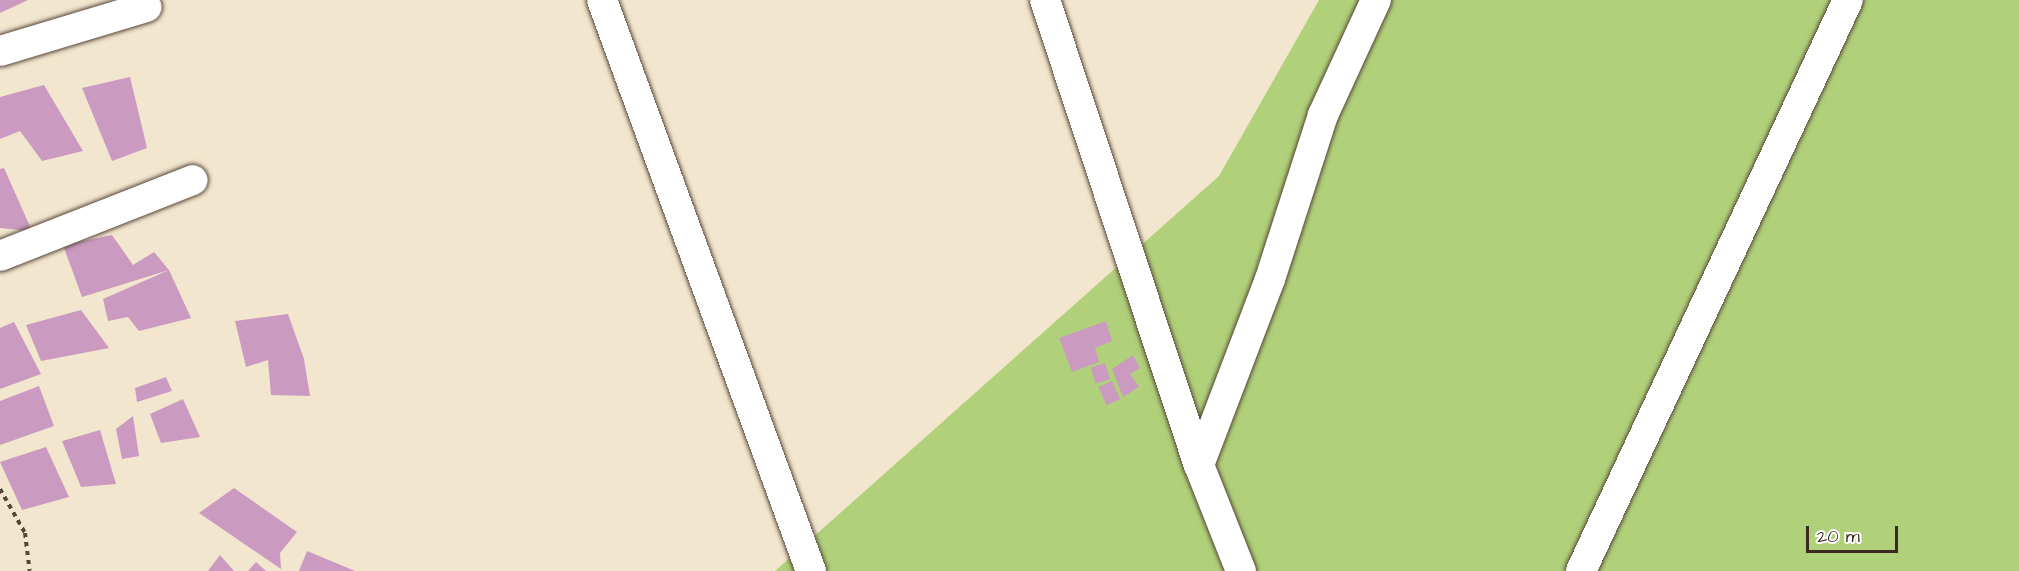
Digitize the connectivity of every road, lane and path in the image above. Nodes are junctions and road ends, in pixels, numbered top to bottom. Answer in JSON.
{"nodes":[{"id":1,"x":602,"y":0,"type":"edge"},
{"id":2,"x":1046,"y":0,"type":"edge"},
{"id":3,"x":1376,"y":0,"type":"edge"},
{"id":4,"x":1848,"y":0,"type":"edge"},
{"id":5,"x":147,"y":7,"type":"dead end"},
{"id":6,"x":0,"y":51,"type":"edge"},
{"id":7,"x":193,"y":180,"type":"dead end"},
{"id":8,"x":0,"y":256,"type":"edge"},
{"id":9,"x":1199,"y":465,"type":"junction"},
{"id":10,"x":0,"y":489,"type":"edge"},
{"id":11,"x":30,"y":571,"type":"edge"},
{"id":12,"x":811,"y":571,"type":"edge"},
{"id":13,"x":1241,"y":571,"type":"edge"},
{"id":14,"x":1581,"y":571,"type":"edge"}],
"edges":[{"from":1,"to":12,"type":"street"},
{"from":2,"to":9,"type":"street"},
{"from":3,"to":9,"type":"street"},
{"from":4,"to":14,"type":"street"},
{"from":5,"to":6,"type":"street"},
{"from":7,"to":8,"type":"street"},
{"from":9,"to":13,"type":"street"},
{"from":10,"to":11,"type":"path"}]}
